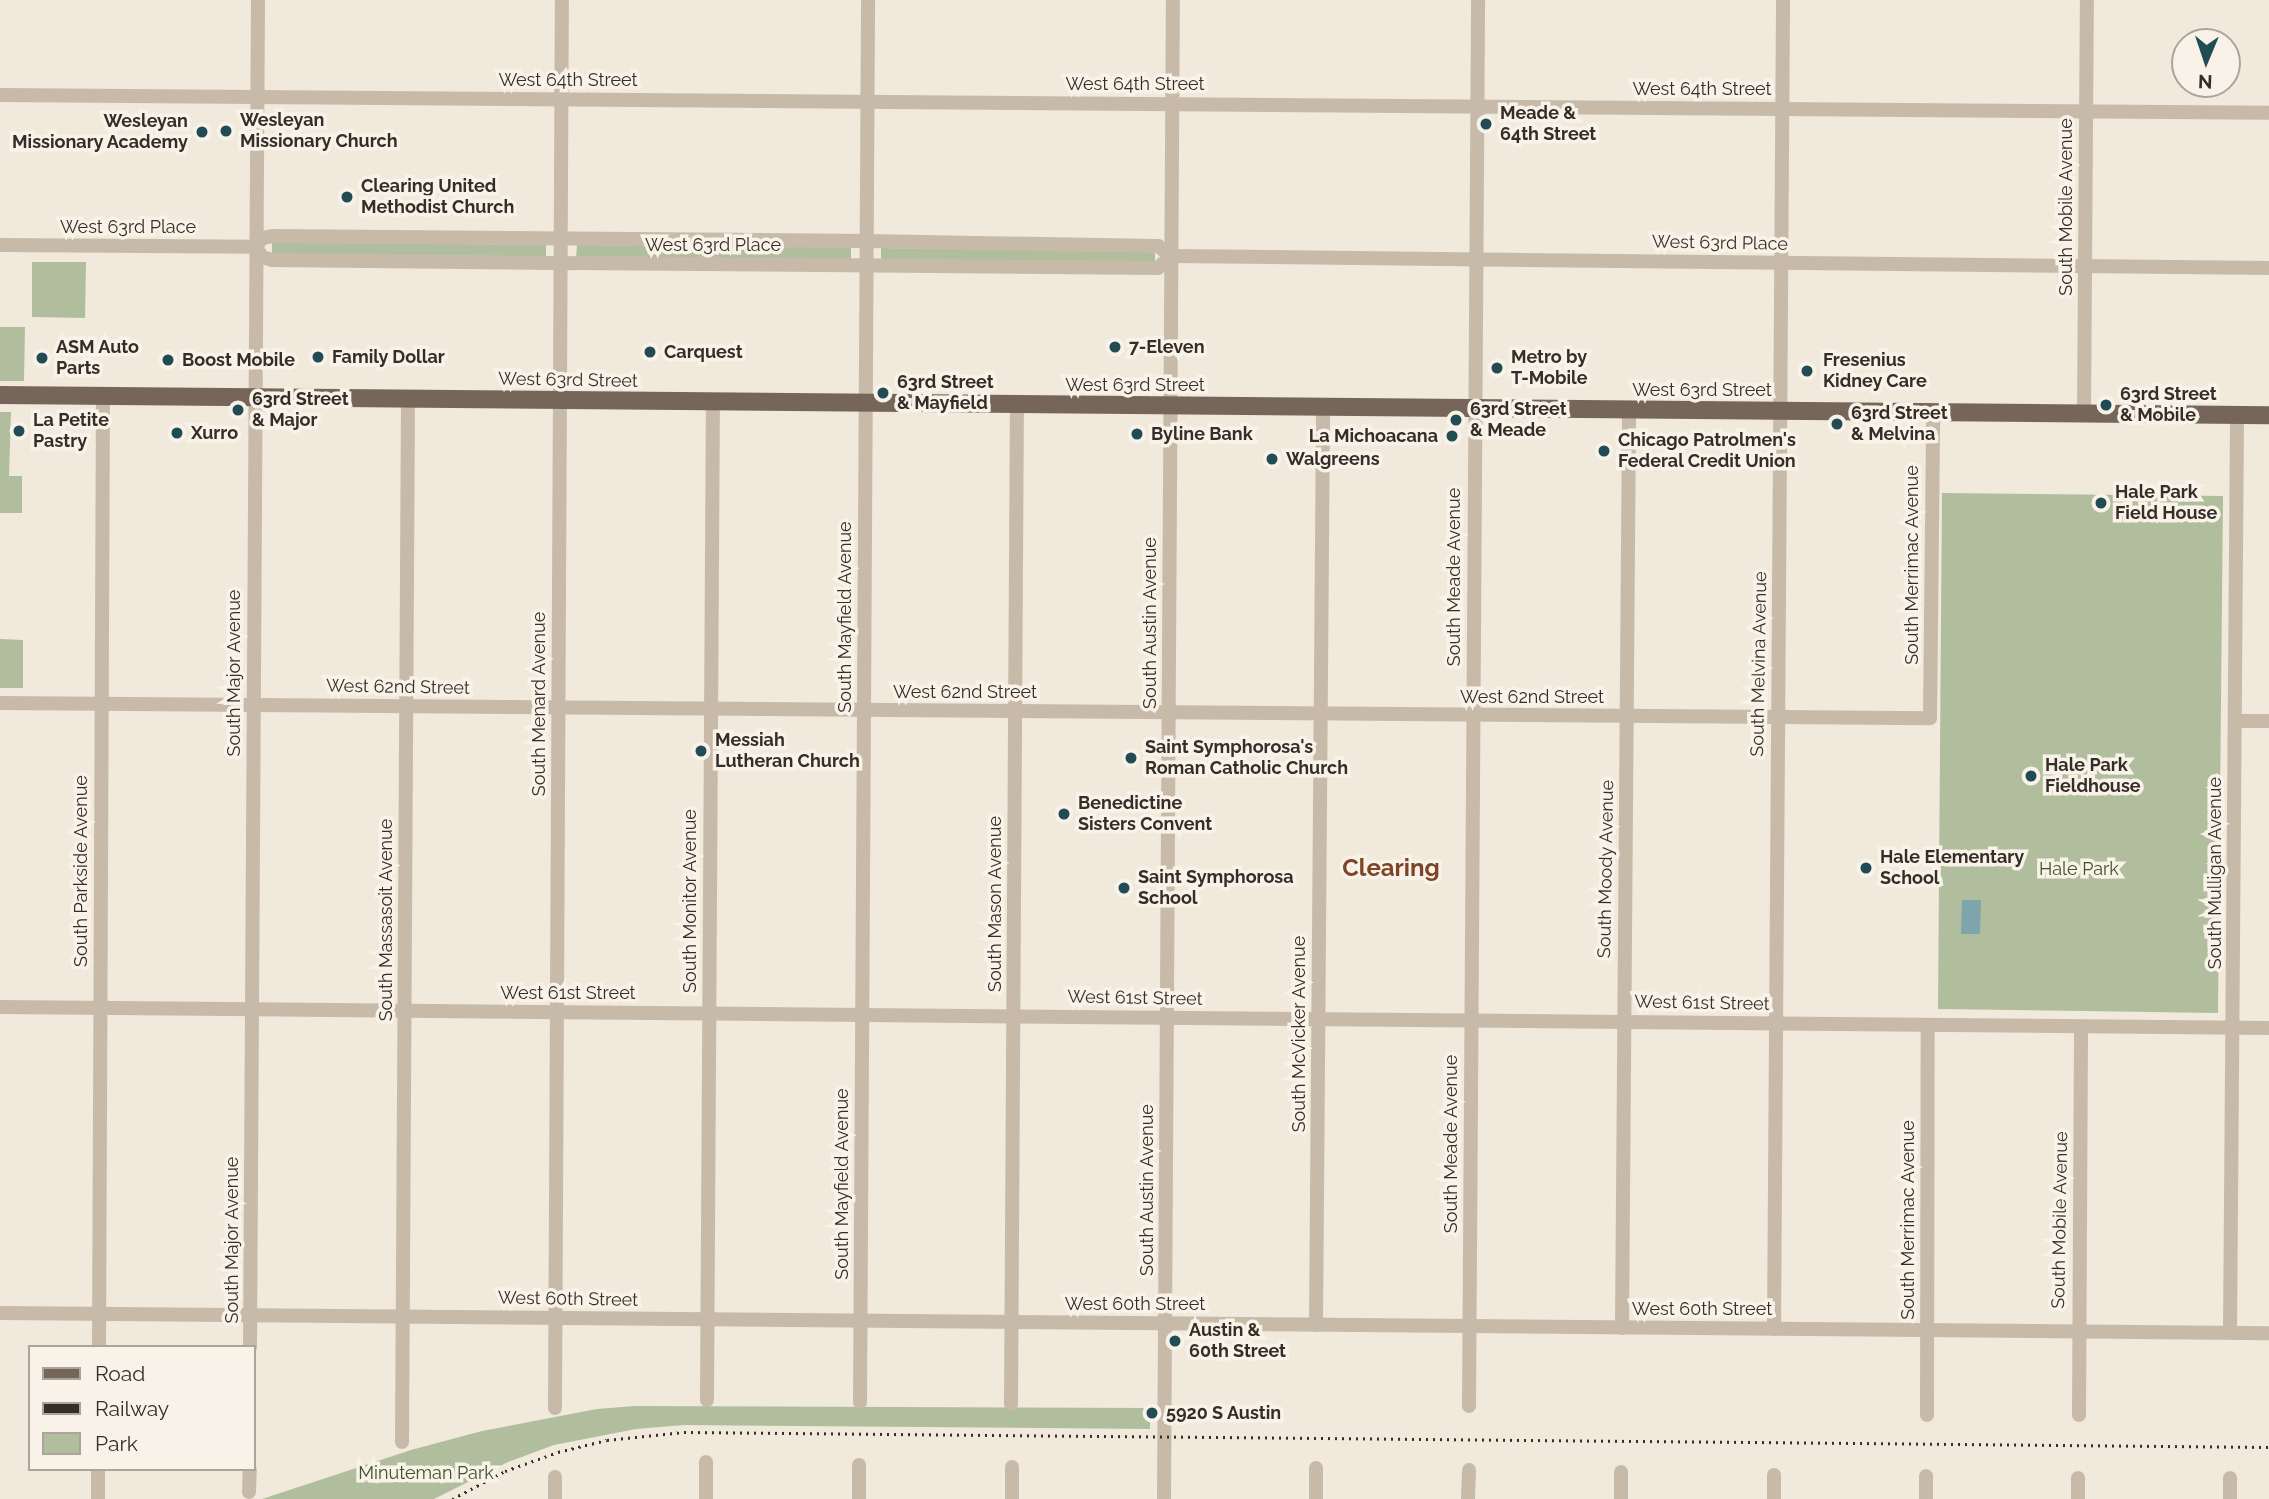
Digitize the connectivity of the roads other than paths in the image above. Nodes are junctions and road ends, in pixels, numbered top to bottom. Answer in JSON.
{"nodes":[{"id":1,"x":258,"y":0,"type":"edge"},
{"id":2,"x":562,"y":0,"type":"edge"},
{"id":3,"x":868,"y":0,"type":"edge"},
{"id":4,"x":1172,"y":0,"type":"edge"},
{"id":5,"x":1478,"y":0,"type":"edge"},
{"id":6,"x":1783,"y":0,"type":"edge"},
{"id":7,"x":2087,"y":0,"type":"edge"},
{"id":8,"x":0,"y":95,"type":"edge"},
{"id":9,"x":257,"y":97,"type":"junction"},
{"id":10,"x":562,"y":99,"type":"junction"},
{"id":11,"x":867,"y":102,"type":"junction"},
{"id":12,"x":1172,"y":104,"type":"junction"},
{"id":13,"x":1477,"y":106,"type":"junction"},
{"id":14,"x":1782,"y":109,"type":"junction"},
{"id":15,"x":2086,"y":111,"type":"junction"},
{"id":16,"x":2269,"y":113,"type":"edge"},
{"id":17,"x":561,"y":239,"type":"junction"},
{"id":18,"x":867,"y":242,"type":"junction"},
{"id":19,"x":0,"y":245,"type":"edge"},
{"id":20,"x":256,"y":247,"type":"junction"},
{"id":21,"x":1171,"y":256,"type":"junction"},
{"id":22,"x":1476,"y":259,"type":"junction"},
{"id":23,"x":561,"y":263,"type":"junction"},
{"id":24,"x":1781,"y":263,"type":"junction"},
{"id":25,"x":866,"y":265,"type":"junction"},
{"id":26,"x":2085,"y":266,"type":"junction"},
{"id":27,"x":2269,"y":268,"type":"edge"},
{"id":28,"x":0,"y":395,"type":"edge"},
{"id":29,"x":103,"y":396,"type":"junction"},
{"id":30,"x":256,"y":397,"type":"junction"},
{"id":31,"x":408,"y":399,"type":"junction"},
{"id":32,"x":561,"y":401,"type":"junction"},
{"id":33,"x":713,"y":402,"type":"junction"},
{"id":34,"x":866,"y":404,"type":"junction"},
{"id":35,"x":1017,"y":405,"type":"junction"},
{"id":36,"x":1170,"y":406,"type":"junction"},
{"id":37,"x":1323,"y":407,"type":"junction"},
{"id":38,"x":1475,"y":409,"type":"junction"},
{"id":39,"x":1629,"y":410,"type":"junction"},
{"id":40,"x":1780,"y":411,"type":"junction"},
{"id":41,"x":1933,"y":413,"type":"junction"},
{"id":42,"x":2084,"y":414,"type":"junction"},
{"id":43,"x":2237,"y":415,"type":"junction"},
{"id":44,"x":2269,"y":415,"type":"edge"},
{"id":45,"x":0,"y":703,"type":"edge"},
{"id":46,"x":101,"y":704,"type":"junction"},
{"id":47,"x":254,"y":705,"type":"junction"},
{"id":48,"x":406,"y":706,"type":"junction"},
{"id":49,"x":558,"y":708,"type":"junction"},
{"id":50,"x":711,"y":709,"type":"junction"},
{"id":51,"x":864,"y":710,"type":"junction"},
{"id":52,"x":1015,"y":712,"type":"junction"},
{"id":53,"x":1169,"y":713,"type":"junction"},
{"id":54,"x":1321,"y":714,"type":"junction"},
{"id":55,"x":1472,"y":716,"type":"junction"},
{"id":56,"x":1627,"y":717,"type":"junction"},
{"id":57,"x":1777,"y":718,"type":"junction"},
{"id":58,"x":1930,"y":718,"type":"joint"},
{"id":59,"x":2235,"y":721,"type":"junction"},
{"id":60,"x":2269,"y":721,"type":"edge"},
{"id":61,"x":0,"y":1007,"type":"edge"},
{"id":62,"x":100,"y":1008,"type":"junction"},
{"id":63,"x":253,"y":1010,"type":"junction"},
{"id":64,"x":405,"y":1011,"type":"junction"},
{"id":65,"x":558,"y":1012,"type":"junction"},
{"id":66,"x":709,"y":1014,"type":"junction"},
{"id":67,"x":862,"y":1015,"type":"junction"},
{"id":68,"x":1014,"y":1017,"type":"junction"},
{"id":69,"x":1167,"y":1018,"type":"junction"},
{"id":70,"x":1318,"y":1019,"type":"junction"},
{"id":71,"x":1471,"y":1020,"type":"junction"},
{"id":72,"x":1623,"y":1021,"type":"junction"},
{"id":73,"x":1775,"y":1023,"type":"junction"},
{"id":74,"x":1928,"y":1026,"type":"junction"},
{"id":75,"x":2081,"y":1027,"type":"junction"},
{"id":76,"x":2233,"y":1028,"type":"junction"},
{"id":77,"x":2269,"y":1028,"type":"edge"},
{"id":78,"x":0,"y":1313,"type":"edge"},
{"id":79,"x":99,"y":1314,"type":"junction"},
{"id":80,"x":250,"y":1316,"type":"junction"},
{"id":81,"x":403,"y":1317,"type":"junction"},
{"id":82,"x":555,"y":1318,"type":"junction"},
{"id":83,"x":707,"y":1320,"type":"junction"},
{"id":84,"x":861,"y":1321,"type":"junction"},
{"id":85,"x":1012,"y":1322,"type":"junction"},
{"id":86,"x":1165,"y":1323,"type":"junction"},
{"id":87,"x":1316,"y":1325,"type":"junction"},
{"id":88,"x":1470,"y":1325,"type":"junction"},
{"id":89,"x":1622,"y":1328,"type":"junction"},
{"id":90,"x":1774,"y":1329,"type":"junction"},
{"id":91,"x":1926,"y":1330,"type":"junction"},
{"id":92,"x":2078,"y":1331,"type":"junction"},
{"id":93,"x":2230,"y":1332,"type":"junction"},
{"id":94,"x":2269,"y":1333,"type":"edge"},
{"id":95,"x":99,"y":1345,"type":"edge"},
{"id":96,"x":250,"y":1345,"type":"edge"},
{"id":97,"x":707,"y":1401,"type":"dead end"},
{"id":98,"x":860,"y":1402,"type":"dead end"},
{"id":99,"x":1011,"y":1404,"type":"dead end"},
{"id":100,"x":1469,"y":1406,"type":"dead end"},
{"id":101,"x":555,"y":1408,"type":"dead end"},
{"id":102,"x":1927,"y":1415,"type":"dead end"},
{"id":103,"x":2079,"y":1415,"type":"dead end"},
{"id":104,"x":402,"y":1442,"type":"dead end"},
{"id":105,"x":706,"y":1462,"type":"dead end"},
{"id":106,"x":859,"y":1465,"type":"dead end"},
{"id":107,"x":1012,"y":1467,"type":"dead end"},
{"id":108,"x":1316,"y":1468,"type":"dead end"},
{"id":109,"x":1468,"y":1470,"type":"dead end"},
{"id":110,"x":98,"y":1471,"type":"edge"},
{"id":111,"x":250,"y":1471,"type":"edge"},
{"id":112,"x":1621,"y":1472,"type":"dead end"},
{"id":113,"x":1774,"y":1475,"type":"dead end"},
{"id":114,"x":1926,"y":1476,"type":"dead end"},
{"id":115,"x":555,"y":1477,"type":"dead end"},
{"id":116,"x":2078,"y":1478,"type":"dead end"},
{"id":117,"x":2230,"y":1478,"type":"dead end"},
{"id":118,"x":249,"y":1492,"type":"dead end"},
{"id":119,"x":98,"y":1499,"type":"edge"},
{"id":120,"x":555,"y":1499,"type":"edge"},
{"id":121,"x":706,"y":1499,"type":"edge"},
{"id":122,"x":859,"y":1499,"type":"edge"},
{"id":123,"x":1012,"y":1499,"type":"edge"},
{"id":124,"x":1164,"y":1499,"type":"edge"},
{"id":125,"x":1315,"y":1499,"type":"edge"},
{"id":126,"x":1468,"y":1499,"type":"edge"},
{"id":127,"x":1621,"y":1499,"type":"edge"},
{"id":128,"x":1774,"y":1499,"type":"edge"},
{"id":129,"x":1926,"y":1499,"type":"edge"},
{"id":130,"x":2078,"y":1499,"type":"edge"},
{"id":131,"x":2230,"y":1499,"type":"edge"}],
"edges":[{"from":1,"to":9,"type":"street","name":"South Major Avenue"},
{"from":2,"to":10,"type":"street","name":"South Menard Avenue"},
{"from":3,"to":11,"type":"street","name":"South Mayfield Avenue"},
{"from":4,"to":12,"type":"street","name":"South Austin Avenue"},
{"from":5,"to":13,"type":"street","name":"South Meade Avenue"},
{"from":6,"to":14,"type":"street","name":"South Melvina Avenue"},
{"from":7,"to":15,"type":"street","name":"South Mobile Avenue"},
{"from":8,"to":9,"type":"street","name":"West 64th Street"},
{"from":9,"to":10,"type":"street","name":"West 64th Street"},
{"from":9,"to":20,"type":"street","name":"South Major Avenue"},
{"from":10,"to":11,"type":"street","name":"West 64th Street"},
{"from":10,"to":17,"type":"street","name":"South Menard Avenue"},
{"from":11,"to":12,"type":"street","name":"West 64th Street"},
{"from":11,"to":18,"type":"street","name":"South Mayfield Avenue"},
{"from":12,"to":13,"type":"street","name":"West 64th Street"},
{"from":12,"to":21,"type":"street","name":"South Austin Avenue"},
{"from":13,"to":14,"type":"street","name":"West 64th Street"},
{"from":13,"to":22,"type":"street","name":"South Meade Avenue"},
{"from":14,"to":15,"type":"street","name":"West 64th Street"},
{"from":14,"to":24,"type":"street","name":"South Melvina Avenue"},
{"from":15,"to":16,"type":"street","name":"West 64th Street"},
{"from":15,"to":26,"type":"street","name":"South Mobile Avenue"},
{"from":17,"to":18,"type":"street","name":"West 63rd Place"},
{"from":17,"to":20,"type":"street","name":"West 63rd Place"},
{"from":17,"to":23,"type":"street","name":"South Menard Avenue"},
{"from":18,"to":21,"type":"street","name":"West 63rd Place"},
{"from":18,"to":25,"type":"street","name":"South Mayfield Avenue"},
{"from":19,"to":20,"type":"street","name":"West 63rd Place"},
{"from":20,"to":23,"type":"street","name":"West 63rd Place"},
{"from":20,"to":30,"type":"street","name":"South Major Avenue"},
{"from":21,"to":22,"type":"street","name":"West 63rd Place"},
{"from":21,"to":25,"type":"street","name":"West 63rd Place"},
{"from":21,"to":36,"type":"street","name":"South Austin Avenue"},
{"from":22,"to":24,"type":"street","name":"West 63rd Place"},
{"from":22,"to":38,"type":"street","name":"South Meade Avenue"},
{"from":23,"to":25,"type":"street","name":"West 63rd Place"},
{"from":23,"to":32,"type":"street","name":"South Menard Avenue"},
{"from":24,"to":26,"type":"street","name":"West 63rd Place"},
{"from":24,"to":40,"type":"street","name":"South Melvina Avenue"},
{"from":25,"to":34,"type":"street","name":"South Mayfield Avenue"},
{"from":26,"to":27,"type":"street","name":"West 63rd Place"},
{"from":26,"to":42,"type":"street","name":"South Mobile Avenue"},
{"from":28,"to":29,"type":"main road","name":"West 63rd Street"},
{"from":29,"to":30,"type":"main road","name":"West 63rd Street"},
{"from":29,"to":46,"type":"street","name":"South Parkside Avenue"},
{"from":30,"to":31,"type":"main road","name":"West 63rd Street"},
{"from":30,"to":47,"type":"street","name":"South Major Avenue"},
{"from":31,"to":32,"type":"main road","name":"West 63rd Street"},
{"from":31,"to":48,"type":"street","name":"South Massasoit Avenue"},
{"from":32,"to":33,"type":"main road","name":"West 63rd Street"},
{"from":32,"to":49,"type":"street","name":"South Menard Avenue"},
{"from":33,"to":34,"type":"main road","name":"West 63rd Street"},
{"from":33,"to":50,"type":"street","name":"South Monitor Avenue"},
{"from":34,"to":35,"type":"main road","name":"West 63rd Street"},
{"from":34,"to":51,"type":"street","name":"South Mayfield Avenue"},
{"from":35,"to":36,"type":"main road","name":"West 63rd Street"},
{"from":35,"to":52,"type":"street","name":"South Mason Avenue"},
{"from":36,"to":37,"type":"main road","name":"West 63rd Street"},
{"from":36,"to":53,"type":"street","name":"South Austin Avenue"},
{"from":37,"to":38,"type":"main road","name":"West 63rd Street"},
{"from":37,"to":54,"type":"street","name":"South McVicker Avenue"},
{"from":38,"to":39,"type":"main road","name":"West 63rd Street"},
{"from":38,"to":55,"type":"street","name":"South Meade Avenue"},
{"from":39,"to":40,"type":"main road","name":"West 63rd Street"},
{"from":39,"to":56,"type":"street","name":"South Moody Avenue"},
{"from":40,"to":41,"type":"main road","name":"West 63rd Street"},
{"from":40,"to":57,"type":"street","name":"South Melvina Avenue"},
{"from":41,"to":42,"type":"main road","name":"West 63rd Street"},
{"from":41,"to":58,"type":"street","name":"South Merrimac Avenue"},
{"from":42,"to":43,"type":"main road","name":"West 63rd Street"},
{"from":43,"to":44,"type":"main road","name":"West 63rd Street"},
{"from":43,"to":59,"type":"street","name":"South Mulligan Avenue"},
{"from":45,"to":46,"type":"street","name":"West 62nd Street"},
{"from":46,"to":47,"type":"street","name":"West 62nd Street"},
{"from":46,"to":62,"type":"street","name":"South Parkside Avenue"},
{"from":47,"to":48,"type":"street","name":"West 62nd Street"},
{"from":47,"to":63,"type":"street","name":"South Major Avenue"},
{"from":48,"to":49,"type":"street","name":"West 62nd Street"},
{"from":48,"to":64,"type":"street","name":"South Massasoit Avenue"},
{"from":49,"to":50,"type":"street","name":"West 62nd Street"},
{"from":49,"to":65,"type":"street","name":"South Menard Avenue"},
{"from":50,"to":51,"type":"street","name":"West 62nd Street"},
{"from":50,"to":66,"type":"street","name":"South Monitor Avenue"},
{"from":51,"to":52,"type":"street","name":"West 62nd Street"},
{"from":51,"to":67,"type":"street","name":"South Mayfield Avenue"},
{"from":52,"to":53,"type":"street","name":"West 62nd Street"},
{"from":52,"to":68,"type":"street","name":"South Mason Avenue"},
{"from":53,"to":54,"type":"street","name":"West 62nd Street"},
{"from":53,"to":69,"type":"street","name":"South Austin Avenue"},
{"from":54,"to":55,"type":"street","name":"West 62nd Street"},
{"from":54,"to":70,"type":"street","name":"South McVicker Avenue"},
{"from":55,"to":56,"type":"street","name":"West 62nd Street"},
{"from":55,"to":71,"type":"street","name":"South Meade Avenue"},
{"from":56,"to":57,"type":"street","name":"West 62nd Street"},
{"from":56,"to":72,"type":"street","name":"South Moody Avenue"},
{"from":57,"to":58,"type":"street","name":"West 62nd Street"},
{"from":57,"to":73,"type":"street","name":"South Melvina Avenue"},
{"from":59,"to":60,"type":"street"},
{"from":59,"to":76,"type":"street","name":"South Mulligan Avenue"},
{"from":61,"to":62,"type":"street","name":"West 61st Street"},
{"from":62,"to":63,"type":"street","name":"West 61st Street"},
{"from":62,"to":79,"type":"street","name":"South Parkside Avenue"},
{"from":63,"to":64,"type":"street","name":"West 61st Street"},
{"from":63,"to":80,"type":"street","name":"South Major Avenue"},
{"from":64,"to":65,"type":"street","name":"West 61st Street"},
{"from":64,"to":81,"type":"street","name":"South Massasoit Avenue"},
{"from":65,"to":66,"type":"street","name":"West 61st Street"},
{"from":65,"to":82,"type":"street","name":"South Menard Avenue"},
{"from":66,"to":67,"type":"street","name":"West 61st Street"},
{"from":66,"to":83,"type":"street","name":"South Monitor Avenue"},
{"from":67,"to":68,"type":"street","name":"West 61st Street"},
{"from":67,"to":84,"type":"street","name":"South Mayfield Avenue"},
{"from":68,"to":69,"type":"street","name":"West 61st Street"},
{"from":68,"to":85,"type":"street","name":"South Mason Avenue"},
{"from":69,"to":70,"type":"street","name":"West 61st Street"},
{"from":69,"to":86,"type":"street","name":"South Austin Avenue"},
{"from":70,"to":71,"type":"street","name":"West 61st Street"},
{"from":70,"to":87,"type":"street","name":"South McVicker Avenue"},
{"from":71,"to":72,"type":"street","name":"West 61st Street"},
{"from":71,"to":88,"type":"street","name":"South Meade Avenue"},
{"from":72,"to":73,"type":"street","name":"West 61st Street"},
{"from":72,"to":89,"type":"street","name":"South Moody Avenue"},
{"from":73,"to":74,"type":"street","name":"West 61st Street"},
{"from":73,"to":90,"type":"street","name":"South Melvina Avenue"},
{"from":74,"to":75,"type":"street","name":"West 61st Street"},
{"from":74,"to":91,"type":"street","name":"South Merrimac Avenue"},
{"from":75,"to":76,"type":"street","name":"West 61st Street"},
{"from":75,"to":92,"type":"street","name":"South Mobile Avenue"},
{"from":76,"to":77,"type":"street","name":"West 61st Street"},
{"from":76,"to":93,"type":"street","name":"South Mulligan Avenue"},
{"from":78,"to":79,"type":"street","name":"West 60th Street"},
{"from":79,"to":80,"type":"street","name":"West 60th Street"},
{"from":79,"to":95,"type":"street","name":"South Parkside Avenue"},
{"from":80,"to":81,"type":"street","name":"West 60th Street"},
{"from":80,"to":96,"type":"street","name":"South Major Avenue"},
{"from":81,"to":82,"type":"street","name":"West 60th Street"},
{"from":81,"to":104,"type":"street","name":"South Massasoit Avenue"},
{"from":82,"to":83,"type":"street","name":"West 60th Street"},
{"from":82,"to":101,"type":"street","name":"South Menard Avenue"},
{"from":83,"to":84,"type":"street","name":"West 60th Street"},
{"from":83,"to":97,"type":"street","name":"South Monitor Avenue"},
{"from":84,"to":85,"type":"street","name":"West 60th Street"},
{"from":84,"to":98,"type":"street","name":"South Mayfield Avenue"},
{"from":85,"to":86,"type":"street","name":"West 60th Street"},
{"from":85,"to":99,"type":"street","name":"South Mason Avenue"},
{"from":86,"to":87,"type":"street","name":"West 60th Street"},
{"from":86,"to":124,"type":"street","name":"South Austin Avenue"},
{"from":87,"to":88,"type":"street","name":"West 60th Street"},
{"from":88,"to":89,"type":"street","name":"West 60th Street"},
{"from":88,"to":100,"type":"street","name":"South Meade Avenue"},
{"from":89,"to":90,"type":"street","name":"West 60th Street"},
{"from":90,"to":91,"type":"street","name":"West 60th Street"},
{"from":91,"to":92,"type":"street","name":"West 60th Street"},
{"from":91,"to":102,"type":"street","name":"South Merrimac Avenue"},
{"from":92,"to":93,"type":"street","name":"West 60th Street"},
{"from":92,"to":103,"type":"street","name":"South Mobile Avenue"},
{"from":93,"to":94,"type":"street","name":"West 60th Street"},
{"from":105,"to":121,"type":"street"},
{"from":106,"to":122,"type":"street"},
{"from":107,"to":123,"type":"street"},
{"from":108,"to":125,"type":"street"},
{"from":109,"to":126,"type":"street"},
{"from":110,"to":119,"type":"street"},
{"from":111,"to":118,"type":"street"},
{"from":112,"to":127,"type":"street"},
{"from":113,"to":128,"type":"street"},
{"from":114,"to":129,"type":"street"},
{"from":115,"to":120,"type":"street"},
{"from":116,"to":130,"type":"street"},
{"from":117,"to":131,"type":"street"}]}
